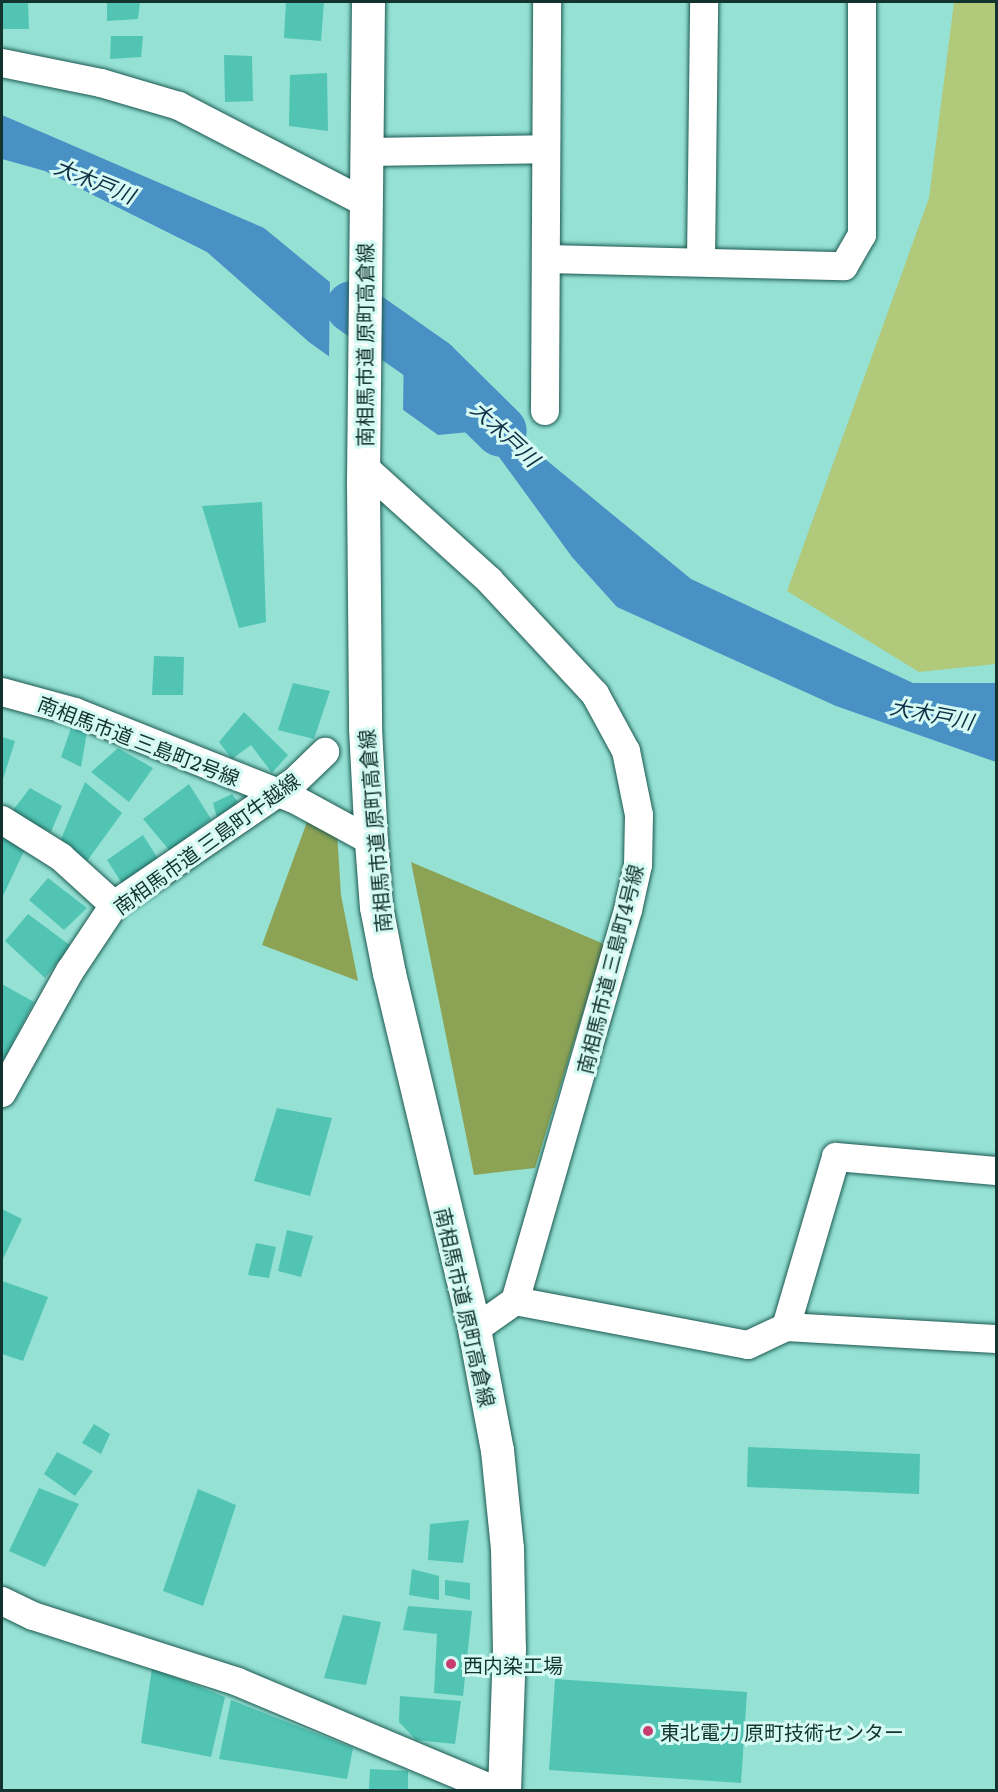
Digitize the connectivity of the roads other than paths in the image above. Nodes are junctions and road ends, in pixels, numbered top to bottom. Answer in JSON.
{"nodes":[{"id":1,"x":368,"y":2,"type":"edge"},
{"id":2,"x":547,"y":2,"type":"edge"},
{"id":3,"x":704,"y":2,"type":"edge"},
{"id":4,"x":862,"y":2,"type":"edge"},
{"id":5,"x":2,"y":63,"type":"edge"},
{"id":6,"x":546,"y":148,"type":"junction"},
{"id":7,"x":364,"y":152,"type":"junction"},
{"id":8,"x":364,"y":202,"type":"junction"},
{"id":9,"x":547,"y":259,"type":"junction"},
{"id":10,"x":701,"y":261,"type":"junction"},
{"id":11,"x":545,"y":411,"type":"dead end"},
{"id":12,"x":364,"y":467,"type":"junction"},
{"id":13,"x":2,"y":692,"type":"edge"},
{"id":14,"x":325,"y":752,"type":"dead end"},
{"id":15,"x":278,"y":792,"type":"junction"},
{"id":16,"x":2,"y":820,"type":"edge"},
{"id":17,"x":371,"y":841,"type":"junction"},
{"id":18,"x":114,"y":905,"type":"junction"},
{"id":19,"x":2,"y":1093,"type":"edge"},
{"id":20,"x":996,"y":1171,"type":"edge"},
{"id":21,"x":515,"y":1301,"type":"junction"},
{"id":22,"x":786,"y":1327,"type":"junction"},
{"id":23,"x":474,"y":1330,"type":"junction"},
{"id":24,"x":996,"y":1339,"type":"edge"},
{"id":25,"x":2,"y":1601,"type":"edge"},
{"id":26,"x":495,"y":1791,"type":"edge"},
{"id":27,"x":504,"y":1791,"type":"edge"}],
"edges":[{"from":1,"to":7,"type":"street","name":"南相馬市道 原町高倉線"},
{"from":2,"to":6,"type":"street"},
{"from":3,"to":10,"type":"street"},
{"from":4,"to":10,"type":"street"},
{"from":5,"to":8,"type":"street"},
{"from":6,"to":7,"type":"street"},
{"from":6,"to":9,"type":"street"},
{"from":7,"to":8,"type":"street","name":"南相馬市道 原町高倉線"},
{"from":8,"to":12,"type":"street","name":"南相馬市道 原町高倉線"},
{"from":9,"to":10,"type":"street"},
{"from":9,"to":11,"type":"street"},
{"from":12,"to":17,"type":"street","name":"南相馬市道 原町高倉線"},
{"from":12,"to":21,"type":"street","name":"南相馬市道 三島町4号線"},
{"from":13,"to":15,"type":"street","name":"南相馬市道 三島町2号線"},
{"from":14,"to":15,"type":"street","name":"南相馬市道 三島町牛越線"},
{"from":15,"to":17,"type":"street","name":"南相馬市道 三島町2号線"},
{"from":15,"to":18,"type":"street","name":"南相馬市道 三島町牛越線"},
{"from":16,"to":18,"type":"street"},
{"from":17,"to":23,"type":"street","name":"南相馬市道 原町高倉線"},
{"from":18,"to":19,"type":"street","name":"南相馬市道 三島町牛越線"},
{"from":20,"to":22,"type":"street"},
{"from":21,"to":22,"type":"street"},
{"from":21,"to":23,"type":"street"},
{"from":22,"to":24,"type":"street"},
{"from":23,"to":27,"type":"street","name":"南相馬市道 原町高倉線"},
{"from":25,"to":26,"type":"street"}]}
